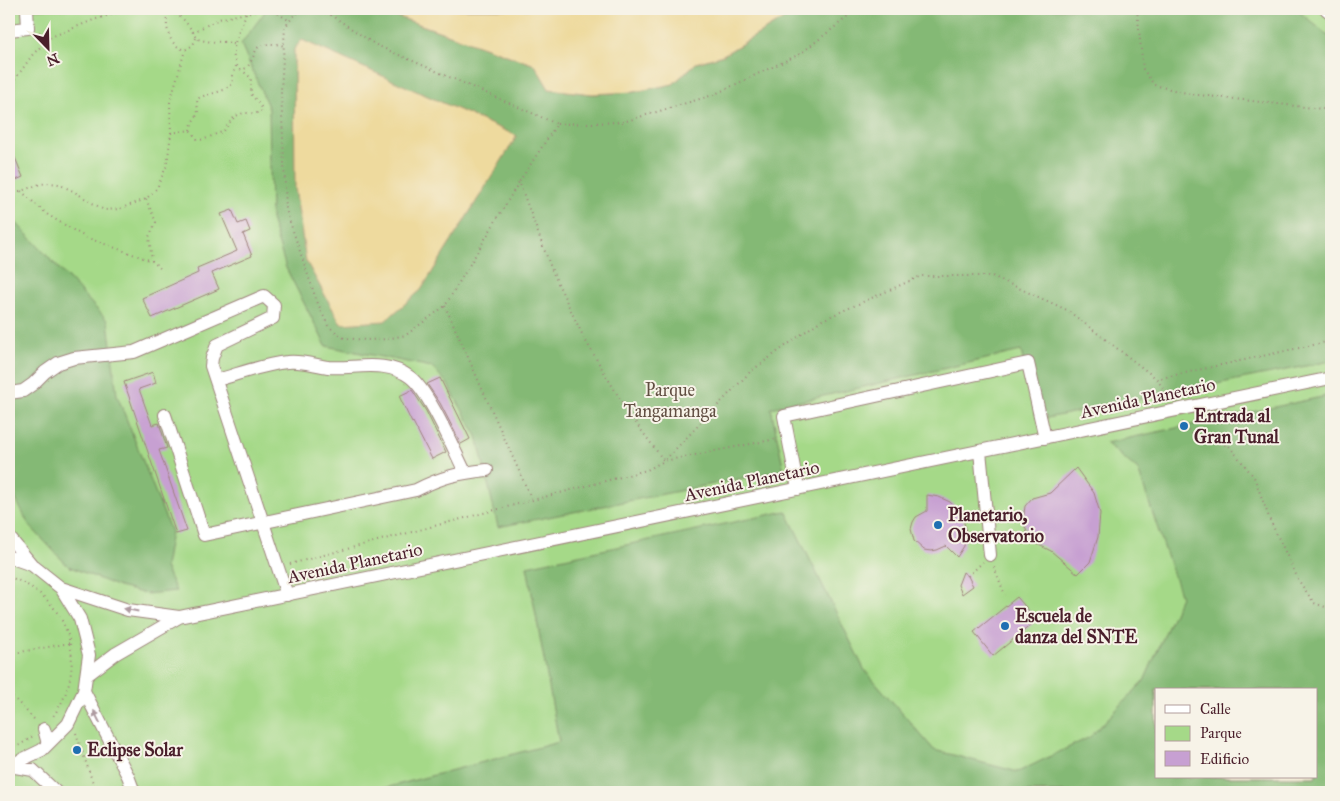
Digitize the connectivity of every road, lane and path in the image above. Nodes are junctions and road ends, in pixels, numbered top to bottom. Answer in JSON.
{"nodes":[{"id":1,"x":27,"y":9,"type":"edge"},
{"id":2,"x":142,"y":9,"type":"edge"},
{"id":3,"x":156,"y":9,"type":"edge"},
{"id":4,"x":167,"y":9,"type":"edge"},
{"id":5,"x":307,"y":9,"type":"edge"},
{"id":6,"x":322,"y":9,"type":"edge"},
{"id":7,"x":854,"y":9,"type":"edge"},
{"id":8,"x":1137,"y":9,"type":"edge"},
{"id":9,"x":1326,"y":9,"type":"edge"},
{"id":10,"x":246,"y":13,"type":"junction"},
{"id":11,"x":1331,"y":13,"type":"edge"},
{"id":12,"x":290,"y":21,"type":"junction"},
{"id":13,"x":9,"y":30,"type":"edge"},
{"id":14,"x":193,"y":32,"type":"junction"},
{"id":15,"x":196,"y":38,"type":"junction"},
{"id":16,"x":234,"y":44,"type":"junction"},
{"id":17,"x":284,"y":46,"type":"junction"},
{"id":18,"x":185,"y":50,"type":"junction"},
{"id":19,"x":236,"y":66,"type":"junction"},
{"id":20,"x":243,"y":71,"type":"junction"},
{"id":21,"x":9,"y":88,"type":"edge"},
{"id":22,"x":1331,"y":110,"type":"edge"},
{"id":23,"x":557,"y":124,"type":"junction"},
{"id":24,"x":190,"y":130,"type":"junction"},
{"id":25,"x":171,"y":133,"type":"junction"},
{"id":26,"x":519,"y":182,"type":"junction"},
{"id":27,"x":9,"y":191,"type":"edge"},
{"id":28,"x":21,"y":191,"type":"junction"},
{"id":29,"x":146,"y":199,"type":"junction"},
{"id":30,"x":152,"y":261,"type":"junction"},
{"id":31,"x":161,"y":268,"type":"dead end"},
{"id":32,"x":445,"y":306,"type":"junction"},
{"id":33,"x":1331,"y":341,"type":"edge"},
{"id":34,"x":212,"y":358,"type":"junction"},
{"id":35,"x":224,"y":378,"type":"junction"},
{"id":36,"x":1331,"y":378,"type":"edge"},
{"id":37,"x":1158,"y":379,"type":"junction"},
{"id":38,"x":9,"y":393,"type":"edge"},
{"id":39,"x":1176,"y":410,"type":"junction"},
{"id":40,"x":165,"y":415,"type":"dead end"},
{"id":41,"x":788,"y":437,"type":"junction"},
{"id":42,"x":1045,"y":438,"type":"junction"},
{"id":43,"x":980,"y":451,"type":"junction"},
{"id":44,"x":664,"y":461,"type":"junction"},
{"id":45,"x":487,"y":470,"type":"dead end"},
{"id":46,"x":465,"y":472,"type":"junction"},
{"id":47,"x":798,"y":489,"type":"junction"},
{"id":48,"x":532,"y":501,"type":"junction"},
{"id":49,"x":267,"y":522,"type":"junction"},
{"id":50,"x":9,"y":537,"type":"edge"},
{"id":51,"x":990,"y":555,"type":"junction"},
{"id":52,"x":9,"y":557,"type":"edge"},
{"id":53,"x":32,"y":565,"type":"junction"},
{"id":54,"x":286,"y":565,"type":"junction"},
{"id":55,"x":968,"y":576,"type":"dead end"},
{"id":56,"x":9,"y":577,"type":"edge"},
{"id":57,"x":61,"y":588,"type":"junction"},
{"id":58,"x":291,"y":594,"type":"junction"},
{"id":59,"x":1005,"y":595,"type":"dead end"},
{"id":60,"x":1331,"y":609,"type":"edge"},
{"id":61,"x":179,"y":617,"type":"junction"},
{"id":62,"x":70,"y":643,"type":"junction"},
{"id":63,"x":9,"y":654,"type":"edge"},
{"id":64,"x":86,"y":676,"type":"junction"},
{"id":65,"x":84,"y":691,"type":"junction"},
{"id":66,"x":9,"y":693,"type":"edge"},
{"id":67,"x":71,"y":718,"type":"junction"},
{"id":68,"x":44,"y":729,"type":"junction"},
{"id":69,"x":48,"y":744,"type":"junction"},
{"id":70,"x":9,"y":748,"type":"edge"},
{"id":71,"x":9,"y":766,"type":"edge"},
{"id":72,"x":56,"y":792,"type":"edge"},
{"id":73,"x":96,"y":792,"type":"edge"},
{"id":74,"x":134,"y":792,"type":"edge"}],
"edges":[{"from":1,"to":13,"type":"street"},
{"from":2,"to":21,"type":"path"},
{"from":3,"to":4,"type":"path"},
{"from":4,"to":14,"type":"path"},
{"from":4,"to":18,"type":"path"},
{"from":5,"to":12,"type":"path"},
{"from":6,"to":23,"type":"path"},
{"from":7,"to":23,"type":"path"},
{"from":8,"to":22,"type":"path"},
{"from":9,"to":11,"type":"street"},
{"from":10,"to":12,"type":"path"},
{"from":10,"to":14,"type":"path"},
{"from":10,"to":16,"type":"path"},
{"from":12,"to":17,"type":"path"},
{"from":14,"to":15,"type":"path"},
{"from":15,"to":16,"type":"path"},
{"from":15,"to":18,"type":"path"},
{"from":16,"to":19,"type":"path"},
{"from":17,"to":20,"type":"path"},
{"from":17,"to":32,"type":"path"},
{"from":18,"to":25,"type":"path"},
{"from":19,"to":20,"type":"path"},
{"from":19,"to":24,"type":"path"},
{"from":20,"to":24,"type":"path"},
{"from":23,"to":26,"type":"path"},
{"from":24,"to":25,"type":"path"},
{"from":25,"to":29,"type":"path"},
{"from":26,"to":32,"type":"path"},
{"from":26,"to":44,"type":"path"},
{"from":27,"to":28,"type":"path"},
{"from":28,"to":29,"type":"path"},
{"from":28,"to":30,"type":"path"},
{"from":29,"to":30,"type":"path"},
{"from":30,"to":31,"type":"path"},
{"from":32,"to":48,"type":"path"},
{"from":33,"to":37,"type":"path"},
{"from":34,"to":35,"type":"street"},
{"from":34,"to":38,"type":"street"},
{"from":34,"to":49,"type":"street"},
{"from":35,"to":46,"type":"street"},
{"from":35,"to":49,"type":"street"},
{"from":36,"to":39,"type":"street","name":"Avenida Planetario"},
{"from":37,"to":39,"type":"path"},
{"from":37,"to":44,"type":"path"},
{"from":39,"to":42,"type":"street","name":"Avenida Planetario"},
{"from":39,"to":60,"type":"path"},
{"from":40,"to":49,"type":"street"},
{"from":41,"to":42,"type":"street"},
{"from":41,"to":44,"type":"path"},
{"from":41,"to":47,"type":"street"},
{"from":42,"to":43,"type":"street","name":"Avenida Planetario"},
{"from":43,"to":47,"type":"street","name":"Avenida Planetario"},
{"from":43,"to":51,"type":"street"},
{"from":44,"to":48,"type":"path"},
{"from":45,"to":46,"type":"street"},
{"from":46,"to":49,"type":"street"},
{"from":47,"to":58,"type":"street","name":"Avenida Planetario"},
{"from":48,"to":54,"type":"path"},
{"from":49,"to":54,"type":"street"},
{"from":49,"to":58,"type":"street"},
{"from":50,"to":53,"type":"street"},
{"from":51,"to":55,"type":"path"},
{"from":51,"to":59,"type":"path"},
{"from":52,"to":53,"type":"street"},
{"from":53,"to":57,"type":"street"},
{"from":54,"to":58,"type":"street"},
{"from":56,"to":62,"type":"path"},
{"from":61,"to":57,"type":"street","name":"Avenida Planetario","one_way":true},
{"from":57,"to":64,"type":"street"},
{"from":58,"to":61,"type":"street","name":"Avenida Planetario"},
{"from":61,"to":64,"type":"street","name":"Avenida Planetario"},
{"from":62,"to":63,"type":"path"},
{"from":62,"to":68,"type":"path"},
{"from":64,"to":65,"type":"street"},
{"from":65,"to":67,"type":"street"},
{"from":74,"to":65,"type":"street","one_way":true},
{"from":66,"to":68,"type":"path"},
{"from":67,"to":69,"type":"street"},
{"from":67,"to":73,"type":"path"},
{"from":68,"to":69,"type":"street"},
{"from":68,"to":70,"type":"path"},
{"from":69,"to":71,"type":"street"},
{"from":71,"to":72,"type":"street"}]}
